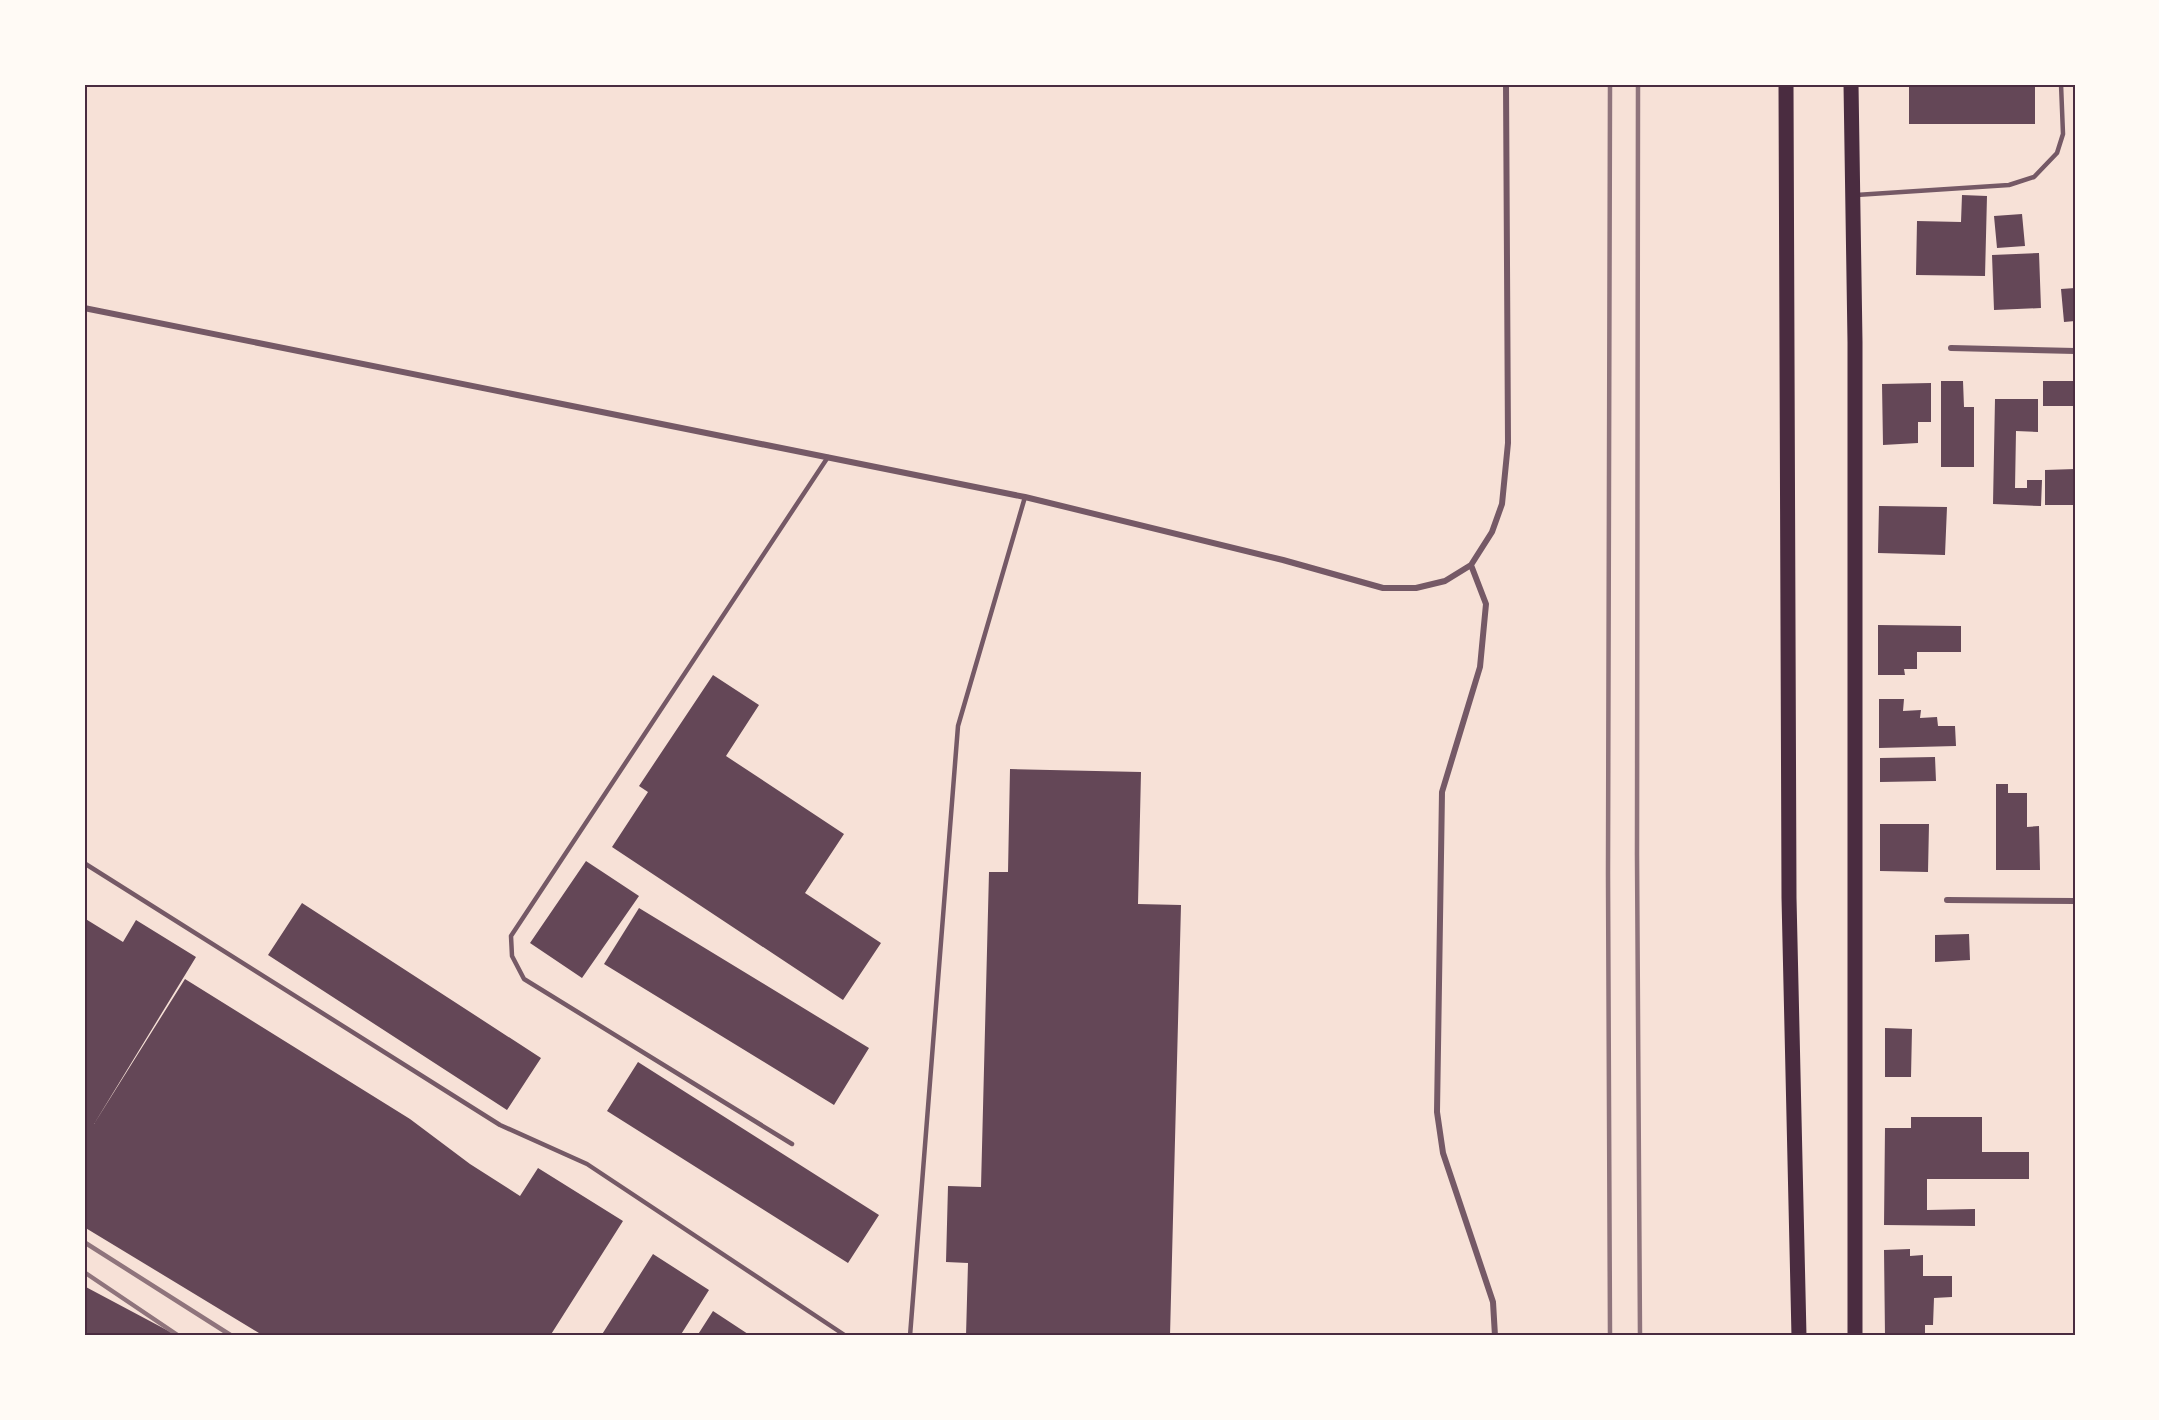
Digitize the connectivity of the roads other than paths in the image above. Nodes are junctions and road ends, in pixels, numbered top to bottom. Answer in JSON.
{"nodes":[{"id":1,"x":1506,"y":84,"type":"edge"},
{"id":2,"x":1786,"y":84,"type":"edge"},
{"id":3,"x":1851,"y":84,"type":"edge"},
{"id":4,"x":2061,"y":84,"type":"edge"},
{"id":5,"x":1853,"y":195,"type":"junction"},
{"id":6,"x":84,"y":308,"type":"edge"},
{"id":7,"x":1951,"y":348,"type":"dead end"},
{"id":8,"x":2075,"y":351,"type":"edge"},
{"id":9,"x":828,"y":457,"type":"junction"},
{"id":10,"x":1025,"y":497,"type":"junction"},
{"id":11,"x":1471,"y":565,"type":"junction"},
{"id":12,"x":84,"y":863,"type":"edge"},
{"id":13,"x":1947,"y":900,"type":"dead end"},
{"id":14,"x":2075,"y":901,"type":"edge"},
{"id":15,"x":792,"y":1144,"type":"dead end"},
{"id":16,"x":846,"y":1336,"type":"edge"},
{"id":17,"x":910,"y":1336,"type":"edge"},
{"id":18,"x":1495,"y":1336,"type":"edge"},
{"id":19,"x":1799,"y":1336,"type":"edge"},
{"id":20,"x":1855,"y":1336,"type":"edge"}],
"edges":[{"from":1,"to":11,"type":"street"},
{"from":2,"to":19,"type":"main road"},
{"from":3,"to":5,"type":"main road"},
{"from":4,"to":5,"type":"lane"},
{"from":5,"to":20,"type":"main road"},
{"from":6,"to":9,"type":"street"},
{"from":7,"to":8,"type":"street"},
{"from":9,"to":10,"type":"street"},
{"from":9,"to":15,"type":"lane"},
{"from":10,"to":11,"type":"street"},
{"from":10,"to":17,"type":"lane"},
{"from":11,"to":18,"type":"street"},
{"from":12,"to":16,"type":"lane"},
{"from":13,"to":14,"type":"street"}]}
